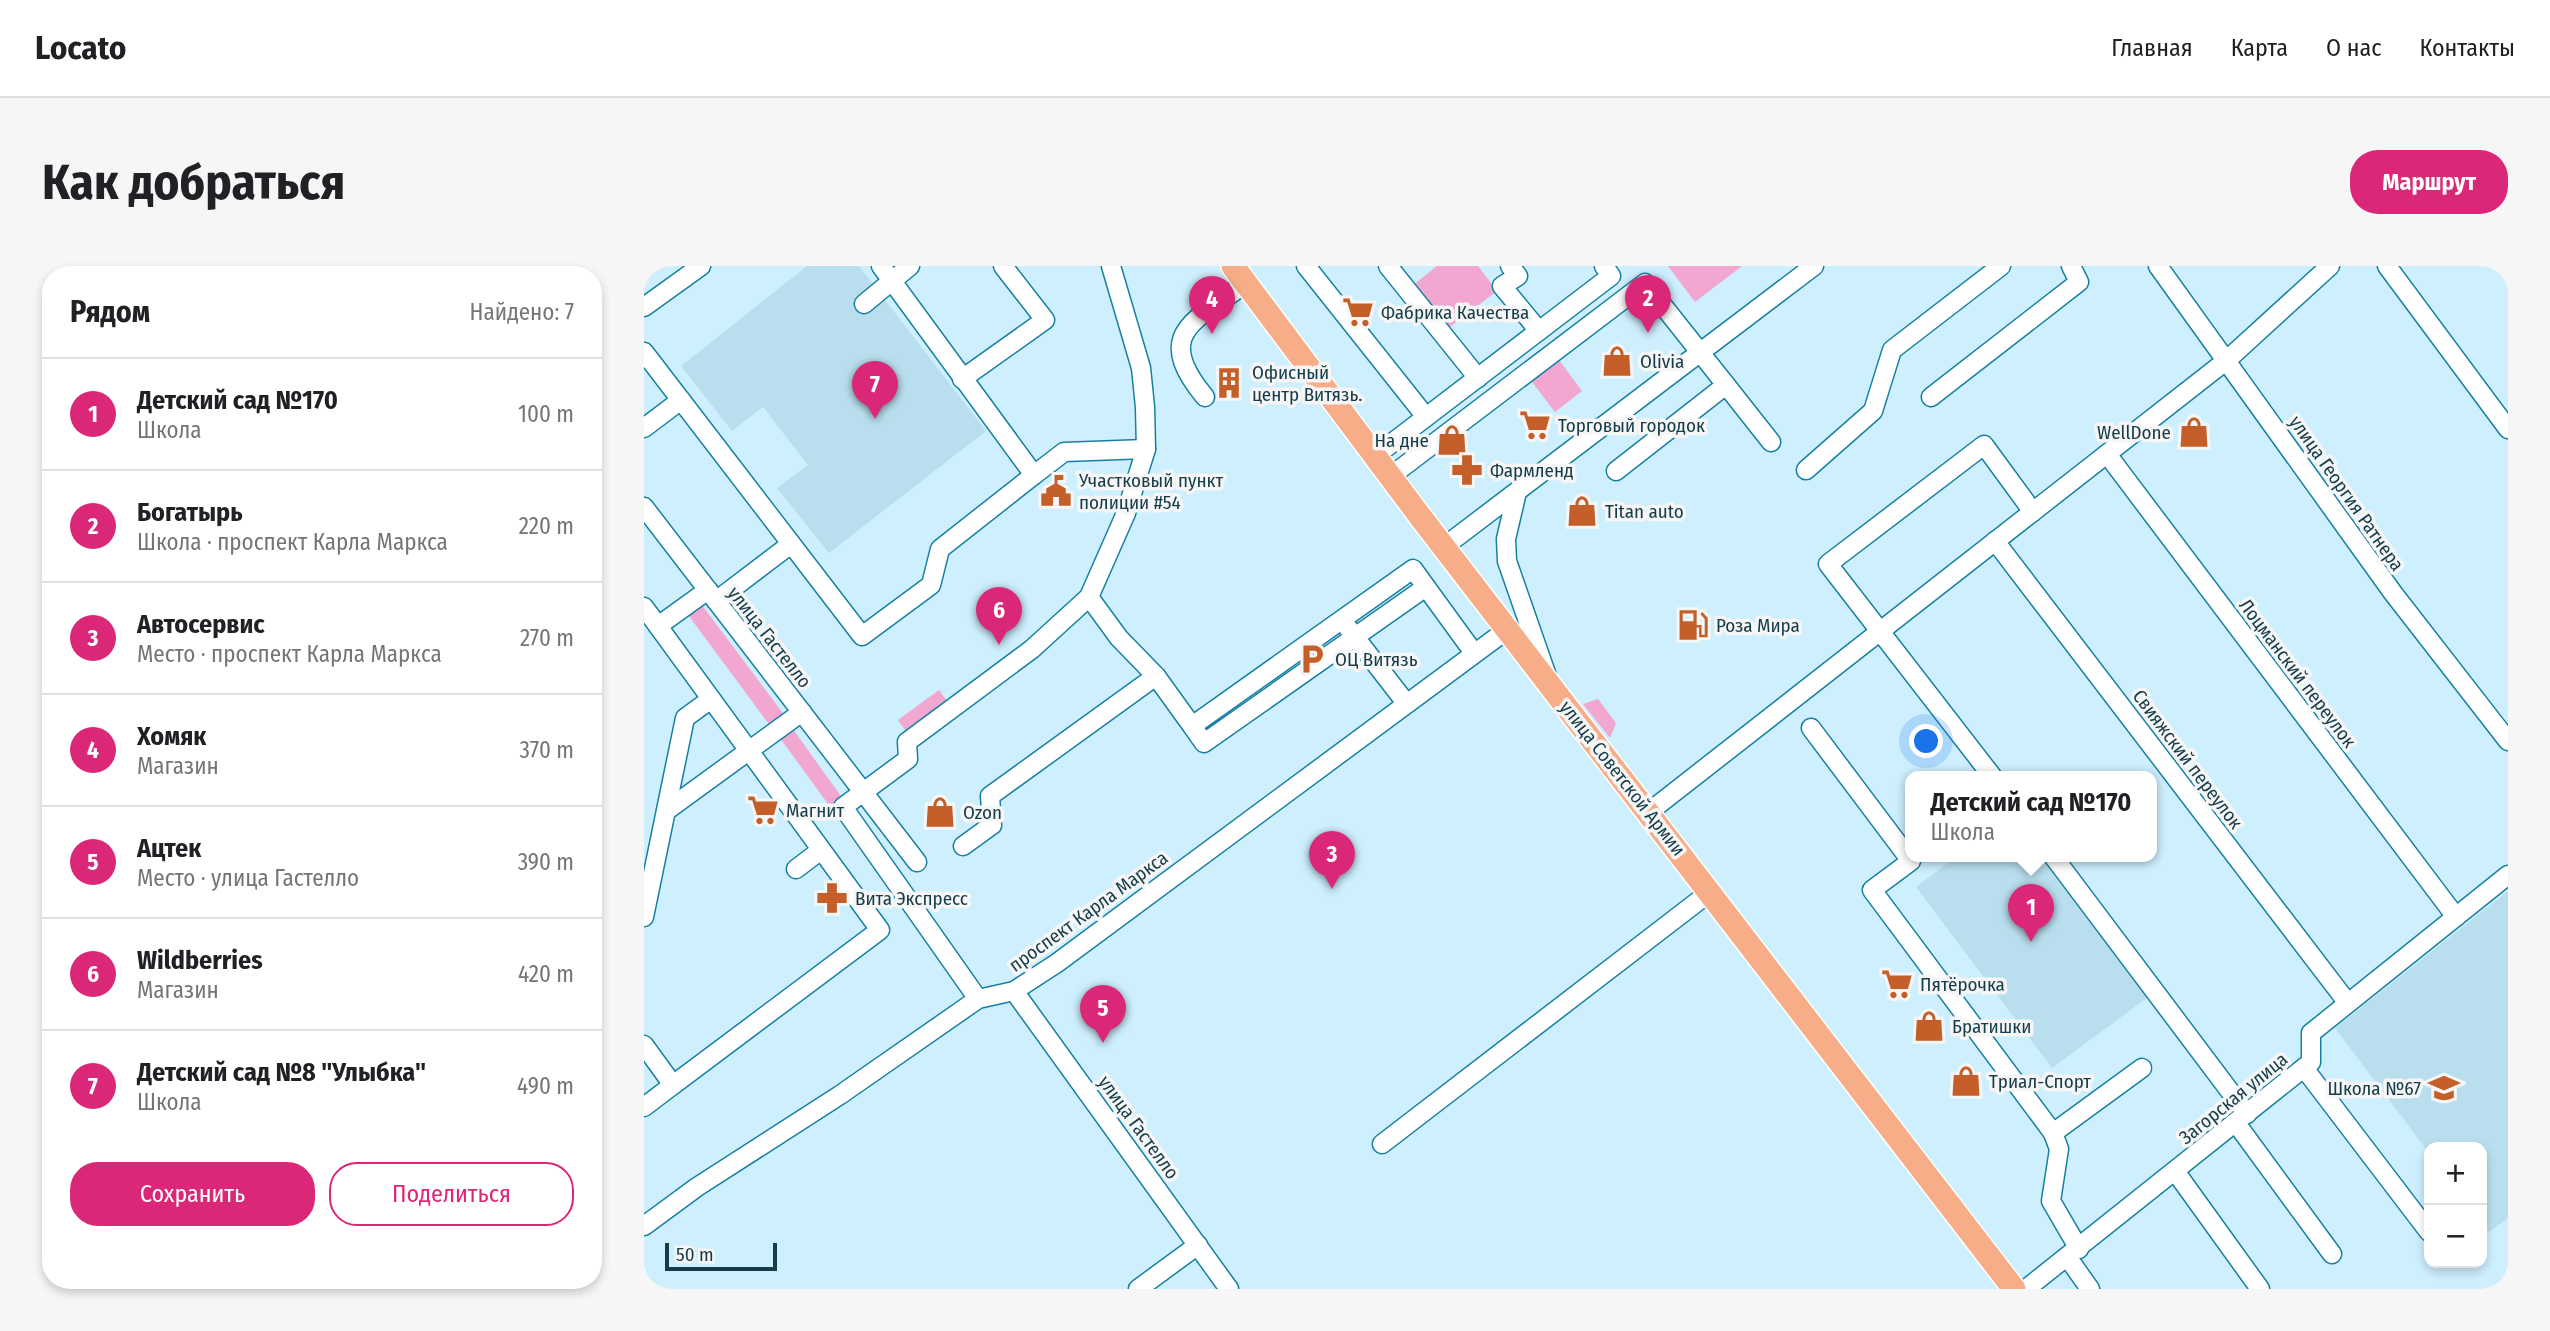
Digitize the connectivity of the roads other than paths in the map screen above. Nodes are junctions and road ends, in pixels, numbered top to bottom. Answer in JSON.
{"nodes":[{"id":1,"x":701,"y":266,"type":"edge"},
{"id":2,"x":910,"y":266,"type":"edge"},
{"id":3,"x":1003,"y":266,"type":"edge"},
{"id":4,"x":1111,"y":266,"type":"edge"},
{"id":5,"x":1306,"y":266,"type":"edge"},
{"id":6,"x":1388,"y":266,"type":"edge"},
{"id":7,"x":1510,"y":266,"type":"edge"},
{"id":8,"x":1604,"y":266,"type":"edge"},
{"id":9,"x":1814,"y":266,"type":"edge"},
{"id":10,"x":2001,"y":266,"type":"edge"},
{"id":11,"x":2071,"y":266,"type":"edge"},
{"id":12,"x":2158,"y":266,"type":"edge"},
{"id":13,"x":2330,"y":266,"type":"edge"},
{"id":14,"x":2386,"y":266,"type":"edge"},
{"id":15,"x":886,"y":273,"type":"edge"},
{"id":16,"x":1239,"y":274,"type":"edge"},
{"id":17,"x":864,"y":304,"type":"dead end"},
{"id":18,"x":644,"y":307,"type":"edge"},
{"id":19,"x":1537,"y":333,"type":"junction"},
{"id":20,"x":644,"y":352,"type":"edge"},
{"id":21,"x":1699,"y":353,"type":"junction"},
{"id":22,"x":2227,"y":360,"type":"junction"},
{"id":23,"x":1478,"y":378,"type":"junction"},
{"id":24,"x":962,"y":379,"type":"junction"},
{"id":25,"x":1726,"y":385,"type":"junction"},
{"id":26,"x":1205,"y":397,"type":"dead end"},
{"id":27,"x":1931,"y":397,"type":"dead end"},
{"id":28,"x":681,"y":400,"type":"junction"},
{"id":29,"x":1426,"y":417,"type":"junction"},
{"id":30,"x":644,"y":428,"type":"edge"},
{"id":31,"x":2508,"y":429,"type":"edge"},
{"id":32,"x":1771,"y":442,"type":"dead end"},
{"id":33,"x":1146,"y":449,"type":"junction"},
{"id":34,"x":2107,"y":454,"type":"junction"},
{"id":35,"x":1375,"y":456,"type":"junction"},
{"id":36,"x":1807,"y":470,"type":"dead end"},
{"id":37,"x":1616,"y":471,"type":"dead end"},
{"id":38,"x":1034,"y":475,"type":"junction"},
{"id":39,"x":1391,"y":477,"type":"junction"},
{"id":40,"x":1517,"y":492,"type":"junction"},
{"id":41,"x":644,"y":507,"type":"edge"},
{"id":42,"x":2033,"y":512,"type":"junction"},
{"id":43,"x":1996,"y":541,"type":"junction"},
{"id":44,"x":791,"y":544,"type":"junction"},
{"id":45,"x":1445,"y":547,"type":"junction"},
{"id":46,"x":1426,"y":587,"type":"junction"},
{"id":47,"x":712,"y":596,"type":"junction"},
{"id":48,"x":1089,"y":597,"type":"junction"},
{"id":49,"x":644,"y":607,"type":"edge"},
{"id":50,"x":1342,"y":620,"type":"junction"},
{"id":51,"x":658,"y":626,"type":"junction"},
{"id":52,"x":1508,"y":629,"type":"junction"},
{"id":53,"x":1882,"y":630,"type":"junction"},
{"id":54,"x":1355,"y":637,"type":"junction"},
{"id":55,"x":1474,"y":653,"type":"junction"},
{"id":56,"x":1156,"y":676,"type":"junction"},
{"id":57,"x":1549,"y":683,"type":"junction"},
{"id":58,"x":711,"y":699,"type":"junction"},
{"id":59,"x":1406,"y":704,"type":"junction"},
{"id":60,"x":802,"y":712,"type":"junction"},
{"id":61,"x":1192,"y":726,"type":"junction"},
{"id":62,"x":1811,"y":728,"type":"dead end"},
{"id":63,"x":2508,"y":741,"type":"edge"},
{"id":64,"x":749,"y":751,"type":"junction"},
{"id":65,"x":1988,"y":771,"type":"edge"},
{"id":66,"x":863,"y":791,"type":"junction"},
{"id":67,"x":666,"y":811,"type":"junction"},
{"id":68,"x":1649,"y":812,"type":"junction"},
{"id":69,"x":963,"y":846,"type":"dead end"},
{"id":70,"x":821,"y":850,"type":"junction"},
{"id":71,"x":1905,"y":854,"type":"edge"},
{"id":72,"x":917,"y":862,"type":"dead end"},
{"id":73,"x":1909,"y":862,"type":"edge"},
{"id":74,"x":2057,"y":862,"type":"edge"},
{"id":75,"x":796,"y":869,"type":"dead end"},
{"id":76,"x":2508,"y":875,"type":"edge"},
{"id":77,"x":1710,"y":892,"type":"junction"},
{"id":78,"x":644,"y":917,"type":"edge"},
{"id":79,"x":2456,"y":917,"type":"junction"},
{"id":80,"x":1014,"y":991,"type":"junction"},
{"id":81,"x":978,"y":999,"type":"junction"},
{"id":82,"x":2347,"y":1002,"type":"junction"},
{"id":83,"x":644,"y":1045,"type":"edge"},
{"id":84,"x":2142,"y":1068,"type":"dead end"},
{"id":85,"x":2304,"y":1069,"type":"junction"},
{"id":86,"x":673,"y":1085,"type":"junction"},
{"id":87,"x":644,"y":1107,"type":"edge"},
{"id":88,"x":2241,"y":1118,"type":"junction"},
{"id":89,"x":2053,"y":1133,"type":"junction"},
{"id":90,"x":1382,"y":1144,"type":"dead end"},
{"id":91,"x":2175,"y":1171,"type":"junction"},
{"id":92,"x":2424,"y":1225,"type":"edge"},
{"id":93,"x":644,"y":1226,"type":"edge"},
{"id":94,"x":1198,"y":1245,"type":"junction"},
{"id":95,"x":2073,"y":1254,"type":"junction"},
{"id":96,"x":2332,"y":1254,"type":"dead end"},
{"id":97,"x":1138,"y":1289,"type":"edge"},
{"id":98,"x":1229,"y":1289,"type":"edge"},
{"id":99,"x":2014,"y":1289,"type":"edge"},
{"id":100,"x":2026,"y":1289,"type":"edge"},
{"id":101,"x":2090,"y":1289,"type":"edge"},
{"id":102,"x":2260,"y":1289,"type":"edge"}],
"edges":[{"from":1,"to":18,"type":"street"},
{"from":2,"to":15,"type":"street"},
{"from":3,"to":24,"type":"street"},
{"from":4,"to":33,"type":"street"},
{"from":5,"to":29,"type":"street"},
{"from":6,"to":23,"type":"street"},
{"from":7,"to":19,"type":"street"},
{"from":8,"to":19,"type":"street"},
{"from":9,"to":21,"type":"street"},
{"from":10,"to":36,"type":"street"},
{"from":11,"to":27,"type":"street"},
{"from":12,"to":22,"type":"street","name":"улица Георгия Ратнера"},
{"from":13,"to":22,"type":"street"},
{"from":14,"to":31,"type":"street"},
{"from":15,"to":17,"type":"street"},
{"from":15,"to":24,"type":"street"},
{"from":16,"to":26,"type":"street"},
{"from":16,"to":35,"type":"main road","name":"улица Советской Армии"},
{"from":19,"to":23,"type":"street"},
{"from":20,"to":28,"type":"street"},
{"from":21,"to":25,"type":"street"},
{"from":21,"to":39,"type":"street"},
{"from":21,"to":40,"type":"street"},
{"from":22,"to":34,"type":"street"},
{"from":22,"to":63,"type":"street","name":"улица Георгия Ратнера"},
{"from":23,"to":29,"type":"street"},
{"from":24,"to":38,"type":"street"},
{"from":25,"to":32,"type":"street"},
{"from":25,"to":37,"type":"street"},
{"from":28,"to":30,"type":"street"},
{"from":28,"to":44,"type":"street"},
{"from":29,"to":35,"type":"street"},
{"from":33,"to":38,"type":"street"},
{"from":33,"to":48,"type":"street"},
{"from":34,"to":42,"type":"street"},
{"from":34,"to":79,"type":"street","name":"Лоцманский переулок"},
{"from":35,"to":39,"type":"main road","name":"улица Советской Армии"},
{"from":38,"to":44,"type":"street"},
{"from":39,"to":45,"type":"main road","name":"улица Советской Армии"},
{"from":40,"to":45,"type":"street"},
{"from":40,"to":57,"type":"street"},
{"from":41,"to":47,"type":"street","name":"улица Гастелло"},
{"from":42,"to":43,"type":"street"},
{"from":42,"to":53,"type":"street"},
{"from":43,"to":53,"type":"street"},
{"from":43,"to":82,"type":"street","name":"Свияжский переулок"},
{"from":44,"to":47,"type":"street"},
{"from":45,"to":52,"type":"main road","name":"улица Советской Армии"},
{"from":46,"to":50,"type":"street"},
{"from":46,"to":54,"type":"street"},
{"from":46,"to":55,"type":"street"},
{"from":47,"to":51,"type":"street"},
{"from":47,"to":60,"type":"street","name":"улица Гастелло"},
{"from":48,"to":56,"type":"street"},
{"from":48,"to":66,"type":"street"},
{"from":49,"to":51,"type":"street"},
{"from":50,"to":54,"type":"street"},
{"from":50,"to":61,"type":"street"},
{"from":51,"to":58,"type":"street"},
{"from":52,"to":55,"type":"street","name":"проспект Карла Маркса"},
{"from":52,"to":57,"type":"main road","name":"улица Советской Армии"},
{"from":53,"to":65,"type":"street"},
{"from":53,"to":68,"type":"street"},
{"from":54,"to":59,"type":"street"},
{"from":54,"to":61,"type":"street"},
{"from":55,"to":59,"type":"street","name":"проспект Карла Маркса"},
{"from":56,"to":61,"type":"street"},
{"from":56,"to":69,"type":"street"},
{"from":57,"to":68,"type":"main road","name":"улица Советской Армии"},
{"from":58,"to":64,"type":"street"},
{"from":58,"to":67,"type":"street"},
{"from":59,"to":80,"type":"street","name":"проспект Карла Маркса"},
{"from":60,"to":64,"type":"street"},
{"from":60,"to":66,"type":"street","name":"улица Гастелло"},
{"from":62,"to":71,"type":"street"},
{"from":64,"to":67,"type":"street"},
{"from":64,"to":70,"type":"street"},
{"from":66,"to":72,"type":"street","name":"улица Гастелло"},
{"from":66,"to":81,"type":"street"},
{"from":67,"to":78,"type":"street"},
{"from":68,"to":77,"type":"main road","name":"улица Советской Армии"},
{"from":70,"to":75,"type":"street"},
{"from":70,"to":86,"type":"street"},
{"from":73,"to":89,"type":"street"},
{"from":74,"to":88,"type":"street"},
{"from":76,"to":79,"type":"street","name":"Загорская улица"},
{"from":77,"to":90,"type":"street"},
{"from":77,"to":99,"type":"main road","name":"улица Советской Армии"},
{"from":79,"to":82,"type":"street","name":"Загорская улица"},
{"from":80,"to":81,"type":"street","name":"проспект Карла Маркса"},
{"from":80,"to":94,"type":"street","name":"улица Гастелло"},
{"from":81,"to":93,"type":"street","name":"проспект Карла Маркса"},
{"from":82,"to":85,"type":"street","name":"Загорская улица"},
{"from":83,"to":86,"type":"street"},
{"from":84,"to":89,"type":"street"},
{"from":85,"to":88,"type":"street","name":"Загорская улица"},
{"from":85,"to":92,"type":"street"},
{"from":86,"to":87,"type":"street"},
{"from":88,"to":91,"type":"street","name":"Загорская улица"},
{"from":88,"to":96,"type":"street"},
{"from":89,"to":95,"type":"street"},
{"from":91,"to":95,"type":"street","name":"Загорская улица"},
{"from":91,"to":102,"type":"street"},
{"from":94,"to":97,"type":"street"},
{"from":94,"to":98,"type":"street","name":"улица Гастелло"},
{"from":95,"to":100,"type":"street","name":"Загорская улица"},
{"from":95,"to":101,"type":"street"}]}
